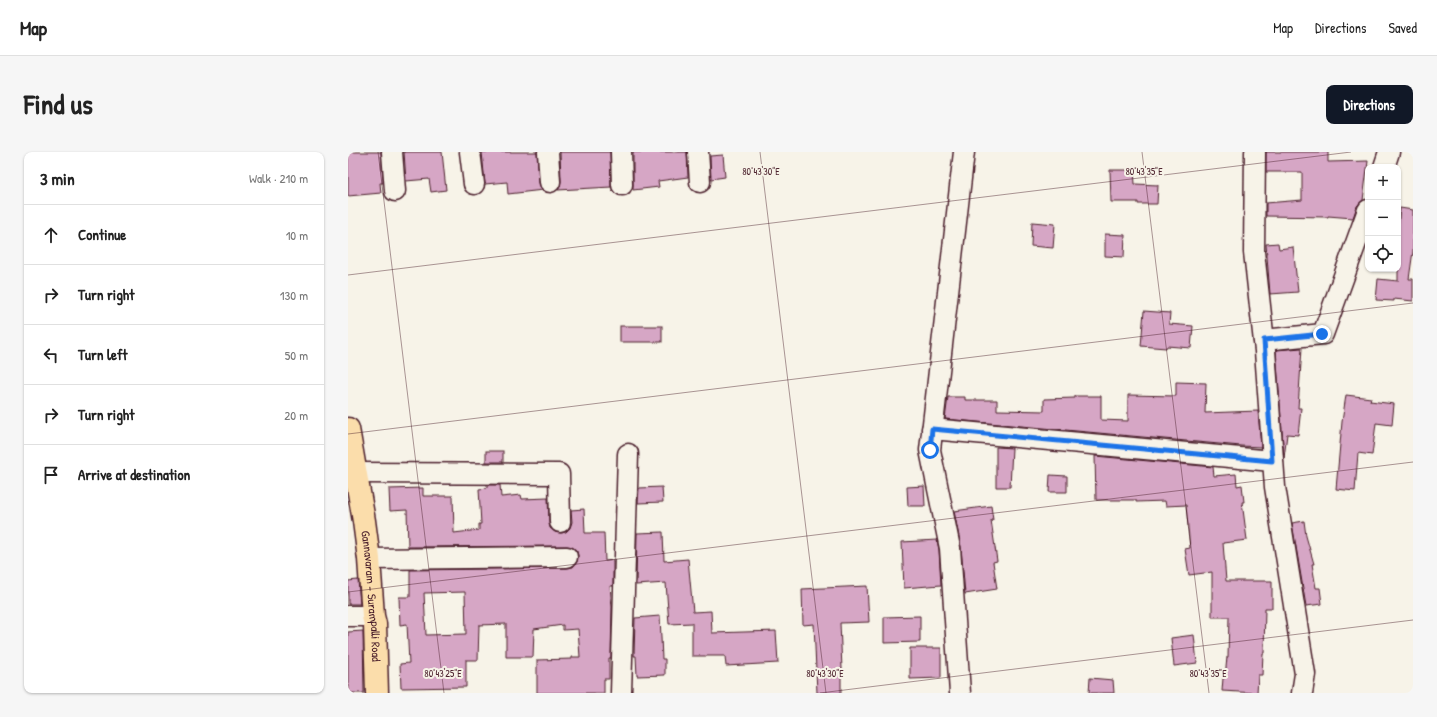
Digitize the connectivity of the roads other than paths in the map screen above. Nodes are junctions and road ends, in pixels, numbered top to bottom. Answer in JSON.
{"nodes":[{"id":1,"x":392,"y":152,"type":"edge"},
{"id":2,"x":470,"y":152,"type":"edge"},
{"id":3,"x":548,"y":152,"type":"edge"},
{"id":4,"x":621,"y":152,"type":"edge"},
{"id":5,"x":698,"y":152,"type":"edge"},
{"id":6,"x":964,"y":152,"type":"edge"},
{"id":7,"x":1251,"y":152,"type":"edge"},
{"id":8,"x":1389,"y":152,"type":"edge"},
{"id":9,"x":1385,"y":164,"type":"edge"},
{"id":10,"x":550,"y":182,"type":"dead end"},
{"id":11,"x":700,"y":182,"type":"dead end"},
{"id":12,"x":474,"y":184,"type":"dead end"},
{"id":13,"x":622,"y":185,"type":"dead end"},
{"id":14,"x":395,"y":190,"type":"dead end"},
{"id":15,"x":1365,"y":218,"type":"edge"},
{"id":16,"x":1264,"y":340,"type":"junction"},
{"id":17,"x":348,"y":429,"type":"edge"},
{"id":18,"x":932,"y":429,"type":"junction"},
{"id":19,"x":628,"y":454,"type":"dead end"},
{"id":20,"x":1272,"y":461,"type":"junction"},
{"id":21,"x":356,"y":473,"type":"junction"},
{"id":22,"x":560,"y":522,"type":"dead end"},
{"id":23,"x":567,"y":557,"type":"dead end"},
{"id":24,"x":369,"y":559,"type":"junction"},
{"id":25,"x":348,"y":616,"type":"edge"},
{"id":26,"x":373,"y":616,"type":"junction"},
{"id":27,"x":377,"y":693,"type":"edge"},
{"id":28,"x":382,"y":693,"type":"edge"},
{"id":29,"x":621,"y":693,"type":"edge"},
{"id":30,"x":960,"y":693,"type":"edge"},
{"id":31,"x":1302,"y":693,"type":"edge"}],
"edges":[{"from":1,"to":14,"type":"street"},
{"from":2,"to":12,"type":"street"},
{"from":3,"to":10,"type":"street"},
{"from":4,"to":13,"type":"street"},
{"from":5,"to":11,"type":"street"},
{"from":6,"to":18,"type":"street"},
{"from":7,"to":16,"type":"street"},
{"from":8,"to":9,"type":"street"},
{"from":15,"to":16,"type":"street"},
{"from":16,"to":20,"type":"street"},
{"from":17,"to":21,"type":"main road","name":"Gannavaram - Surampalli Road"},
{"from":18,"to":20,"type":"street"},
{"from":18,"to":30,"type":"street"},
{"from":19,"to":29,"type":"street"},
{"from":20,"to":31,"type":"street"},
{"from":21,"to":22,"type":"street"},
{"from":21,"to":24,"type":"main road","name":"Gannavaram - Surampalli Road"},
{"from":23,"to":24,"type":"street"},
{"from":24,"to":26,"type":"main road","name":"Gannavaram - Surampalli Road"},
{"from":25,"to":26,"type":"street"},
{"from":26,"to":27,"type":"main road","name":"Gannavaram - Surampalli Road"},
{"from":27,"to":28,"type":"street"}]}
